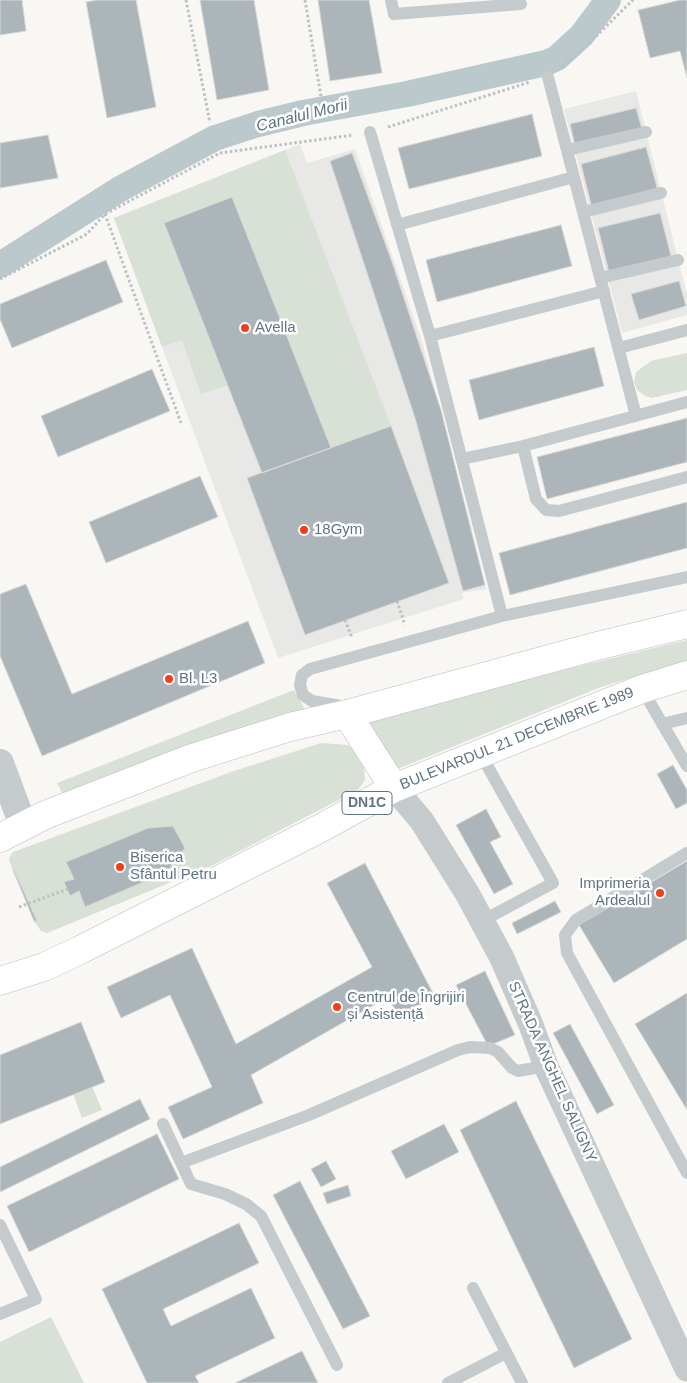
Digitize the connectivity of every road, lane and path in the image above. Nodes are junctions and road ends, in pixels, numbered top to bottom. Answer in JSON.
{"nodes":[{"id":1,"x":186,"y":0,"type":"edge"},
{"id":2,"x":305,"y":0,"type":"edge"},
{"id":3,"x":391,"y":0,"type":"edge"},
{"id":4,"x":521,"y":4,"type":"dead end"},
{"id":5,"x":548,"y":77,"type":"dead end"},
{"id":6,"x":322,"y":103,"type":"dead end"},
{"id":7,"x":210,"y":123,"type":"dead end"},
{"id":8,"x":370,"y":132,"type":"dead end"},
{"id":9,"x":646,"y":132,"type":"dead end"},
{"id":10,"x":567,"y":150,"type":"junction"},
{"id":11,"x":574,"y":177,"type":"junction"},
{"id":12,"x":662,"y":193,"type":"dead end"},
{"id":13,"x":583,"y":212,"type":"junction"},
{"id":14,"x":397,"y":225,"type":"junction"},
{"id":15,"x":678,"y":260,"type":"dead end"},
{"id":16,"x":600,"y":278,"type":"junction"},
{"id":17,"x":0,"y":279,"type":"edge"},
{"id":18,"x":604,"y":291,"type":"junction"},
{"id":19,"x":687,"y":330,"type":"edge"},
{"id":20,"x":430,"y":336,"type":"junction"},
{"id":21,"x":619,"y":348,"type":"junction"},
{"id":22,"x":687,"y":402,"type":"edge"},
{"id":23,"x":636,"y":416,"type":"junction"},
{"id":24,"x":182,"y":423,"type":"dead end"},
{"id":25,"x":523,"y":446,"type":"junction"},
{"id":26,"x":462,"y":459,"type":"junction"},
{"id":27,"x":687,"y":477,"type":"edge"},
{"id":28,"x":687,"y":577,"type":"edge"},
{"id":29,"x":397,"y":601,"type":"dead end"},
{"id":30,"x":502,"y":616,"type":"junction"},
{"id":31,"x":345,"y":620,"type":"dead end"},
{"id":32,"x":687,"y":624,"type":"edge"},
{"id":33,"x":405,"y":627,"type":"dead end"},
{"id":34,"x":354,"y":643,"type":"dead end"},
{"id":35,"x":687,"y":675,"type":"edge"},
{"id":36,"x":642,"y":689,"type":"junction"},
{"id":37,"x":347,"y":714,"type":"junction"},
{"id":38,"x":687,"y":718,"type":"edge"},
{"id":39,"x":662,"y":724,"type":"junction"},
{"id":40,"x":480,"y":754,"type":"junction"},
{"id":41,"x":0,"y":763,"type":"edge"},
{"id":42,"x":687,"y":766,"type":"edge"},
{"id":43,"x":394,"y":788,"type":"junction"},
{"id":44,"x":12,"y":831,"type":"edge"},
{"id":45,"x":687,"y":853,"type":"edge"},
{"id":46,"x":68,"y":889,"type":"dead end"},
{"id":47,"x":19,"y":907,"type":"dead end"},
{"id":48,"x":482,"y":921,"type":"junction"},
{"id":49,"x":0,"y":982,"type":"edge"},
{"id":50,"x":546,"y":1066,"type":"junction"},
{"id":51,"x":163,"y":1124,"type":"dead end"},
{"id":52,"x":181,"y":1163,"type":"junction"},
{"id":53,"x":687,"y":1173,"type":"edge"},
{"id":54,"x":0,"y":1225,"type":"edge"},
{"id":55,"x":473,"y":1288,"type":"dead end"},
{"id":56,"x":0,"y":1314,"type":"edge"},
{"id":57,"x":506,"y":1353,"type":"junction"},
{"id":58,"x":337,"y":1365,"type":"dead end"},
{"id":59,"x":687,"y":1369,"type":"edge"},
{"id":60,"x":448,"y":1383,"type":"edge"},
{"id":61,"x":522,"y":1383,"type":"edge"}],
"edges":[{"from":1,"to":7,"type":"path"},
{"from":2,"to":6,"type":"path"},
{"from":3,"to":4,"type":"lane"},
{"from":5,"to":10,"type":"lane"},
{"from":8,"to":14,"type":"lane"},
{"from":9,"to":10,"type":"lane"},
{"from":10,"to":11,"type":"lane"},
{"from":11,"to":13,"type":"lane"},
{"from":11,"to":14,"type":"lane"},
{"from":12,"to":13,"type":"lane"},
{"from":13,"to":16,"type":"lane"},
{"from":14,"to":20,"type":"lane"},
{"from":15,"to":16,"type":"lane"},
{"from":16,"to":18,"type":"lane"},
{"from":17,"to":24,"type":"path"},
{"from":18,"to":20,"type":"lane"},
{"from":18,"to":21,"type":"lane"},
{"from":19,"to":21,"type":"lane"},
{"from":20,"to":26,"type":"lane"},
{"from":21,"to":23,"type":"lane"},
{"from":22,"to":23,"type":"lane"},
{"from":23,"to":25,"type":"lane"},
{"from":25,"to":26,"type":"lane"},
{"from":25,"to":27,"type":"lane"},
{"from":26,"to":30,"type":"lane"},
{"from":28,"to":30,"type":"lane"},
{"from":29,"to":33,"type":"path"},
{"from":30,"to":37,"type":"lane"},
{"from":31,"to":34,"type":"path"},
{"from":32,"to":37,"type":"main road"},
{"from":35,"to":36,"type":"main road","name":"BULEVARDUL 21 DECEMBRIE 1989","number":"DN1C"},
{"from":36,"to":39,"type":"lane"},
{"from":36,"to":40,"type":"main road","name":"BULEVARDUL 21 DECEMBRIE 1989","number":"DN1C"},
{"from":37,"to":43,"type":"main road"},
{"from":37,"to":44,"type":"main road"},
{"from":38,"to":39,"type":"lane"},
{"from":39,"to":42,"type":"lane"},
{"from":40,"to":43,"type":"main road","name":"BULEVARDUL 21 DECEMBRIE 1989","number":"DN1C"},
{"from":40,"to":48,"type":"lane"},
{"from":41,"to":44,"type":"street"},
{"from":43,"to":48,"type":"street","name":"STRADA ANGHEL SALIGNY"},
{"from":43,"to":49,"type":"main road","name":"BULEVARDUL 21 DECEMBRIE 1989","number":"DN1C"},
{"from":45,"to":53,"type":"lane"},
{"from":46,"to":47,"type":"path"},
{"from":48,"to":50,"type":"street","name":"STRADA ANGHEL SALIGNY"},
{"from":50,"to":52,"type":"lane"},
{"from":50,"to":59,"type":"street","name":"STRADA ANGHEL SALIGNY"},
{"from":51,"to":52,"type":"lane"},
{"from":52,"to":58,"type":"lane"},
{"from":54,"to":56,"type":"lane"},
{"from":55,"to":57,"type":"lane"},
{"from":57,"to":60,"type":"lane"},
{"from":57,"to":61,"type":"lane"}]}
